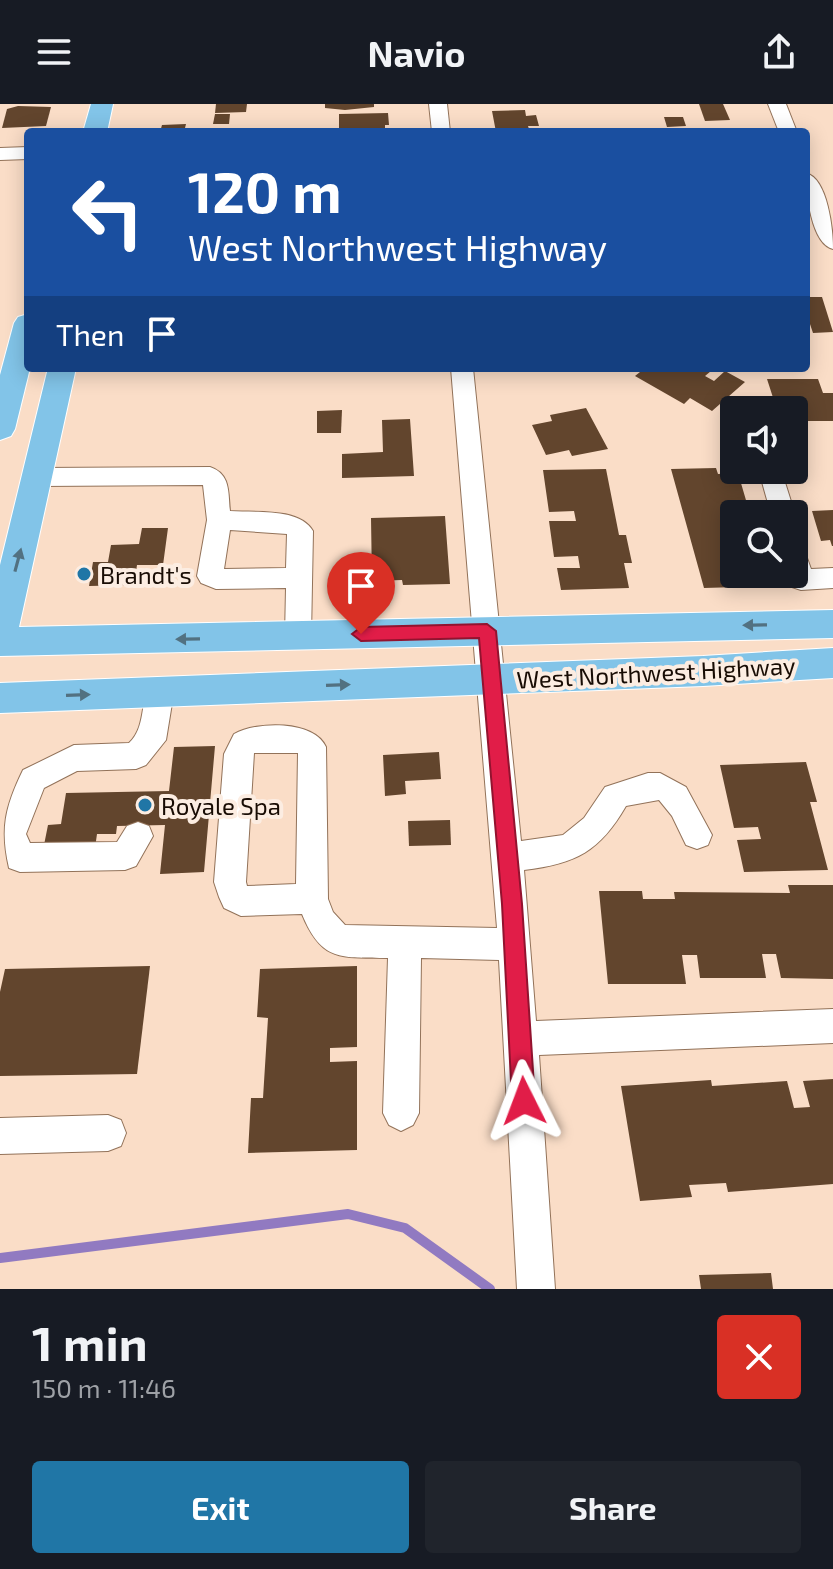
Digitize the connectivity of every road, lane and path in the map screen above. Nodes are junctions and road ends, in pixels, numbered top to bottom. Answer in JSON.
{"nodes":[{"id":1,"x":102,"y":104,"type":"edge"},
{"id":2,"x":438,"y":104,"type":"edge"},
{"id":3,"x":777,"y":104,"type":"edge"},
{"id":4,"x":96,"y":128,"type":"edge"},
{"id":5,"x":441,"y":128,"type":"edge"},
{"id":6,"x":786,"y":128,"type":"edge"},
{"id":7,"x":24,"y":153,"type":"edge"},
{"id":8,"x":0,"y":154,"type":"edge"},
{"id":9,"x":810,"y":188,"type":"edge"},
{"id":10,"x":810,"y":192,"type":"edge"},
{"id":11,"x":833,"y":193,"type":"edge"},
{"id":12,"x":833,"y":243,"type":"edge"},
{"id":13,"x":24,"y":338,"type":"edge"},
{"id":14,"x":61,"y":372,"type":"edge"},
{"id":15,"x":462,"y":372,"type":"edge"},
{"id":16,"x":0,"y":429,"type":"edge"},
{"id":17,"x":39,"y":477,"type":"junction"},
{"id":18,"x":219,"y":520,"type":"junction"},
{"id":19,"x":299,"y":578,"type":"junction"},
{"id":20,"x":833,"y":578,"type":"edge"},
{"id":21,"x":808,"y":580,"type":"edge"},
{"id":22,"x":833,"y":624,"type":"edge"},
{"id":23,"x":487,"y":631,"type":"junction"},
{"id":24,"x":298,"y":636,"type":"junction"},
{"id":25,"x":0,"y":639,"type":"edge"},
{"id":26,"x":833,"y":663,"type":"edge"},
{"id":27,"x":491,"y":679,"type":"junction"},
{"id":28,"x":160,"y":691,"type":"junction"},
{"id":29,"x":0,"y":698,"type":"edge"},
{"id":30,"x":5,"y":834,"type":"edge"},
{"id":31,"x":697,"y":835,"type":"dead end"},
{"id":32,"x":138,"y":836,"type":"dead end"},
{"id":33,"x":508,"y":857,"type":"junction"},
{"id":34,"x":312,"y":899,"type":"junction"},
{"id":35,"x":405,"y":943,"type":"junction"},
{"id":36,"x":514,"y":944,"type":"junction"},
{"id":37,"x":833,"y":1026,"type":"edge"},
{"id":38,"x":520,"y":1039,"type":"junction"},
{"id":39,"x":401,"y":1113,"type":"dead end"},
{"id":40,"x":108,"y":1133,"type":"dead end"},
{"id":41,"x":0,"y":1136,"type":"edge"},
{"id":42,"x":536,"y":1289,"type":"edge"}],
"edges":[{"from":1,"to":4,"type":"main road"},
{"from":2,"to":5,"type":"street"},
{"from":3,"to":6,"type":"street"},
{"from":7,"to":8,"type":"street"},
{"from":9,"to":11,"type":"street"},
{"from":10,"to":12,"type":"street"},
{"from":13,"to":16,"type":"main road"},
{"from":14,"to":17,"type":"main road"},
{"from":15,"to":23,"type":"street"},
{"from":17,"to":18,"type":"street"},
{"from":25,"to":17,"type":"main road","one_way":true},
{"from":18,"to":19,"type":"street"},
{"from":18,"to":19,"type":"street"},
{"from":19,"to":24,"type":"street"},
{"from":20,"to":21,"type":"street"},
{"from":22,"to":23,"type":"main road","name":"West Northwest Highway","one_way":true},
{"from":23,"to":24,"type":"main road","name":"West Northwest Highway"},
{"from":23,"to":27,"type":"street"},
{"from":24,"to":25,"type":"main road","name":"West Northwest Highway","one_way":true},
{"from":26,"to":27,"type":"main road","name":"West Northwest Highway"},
{"from":28,"to":27,"type":"main road","name":"West Northwest Highway","one_way":true},
{"from":27,"to":33,"type":"street"},
{"from":29,"to":28,"type":"main road","name":"West Northwest Highway","one_way":true},
{"from":28,"to":30,"type":"street"},
{"from":30,"to":32,"type":"street"},
{"from":31,"to":33,"type":"street"},
{"from":33,"to":36,"type":"street"},
{"from":34,"to":34,"type":"street"},
{"from":34,"to":35,"type":"street"},
{"from":35,"to":36,"type":"street"},
{"from":35,"to":39,"type":"street"},
{"from":36,"to":38,"type":"street"},
{"from":37,"to":38,"type":"street"},
{"from":38,"to":42,"type":"street"},
{"from":40,"to":41,"type":"street"}]}
